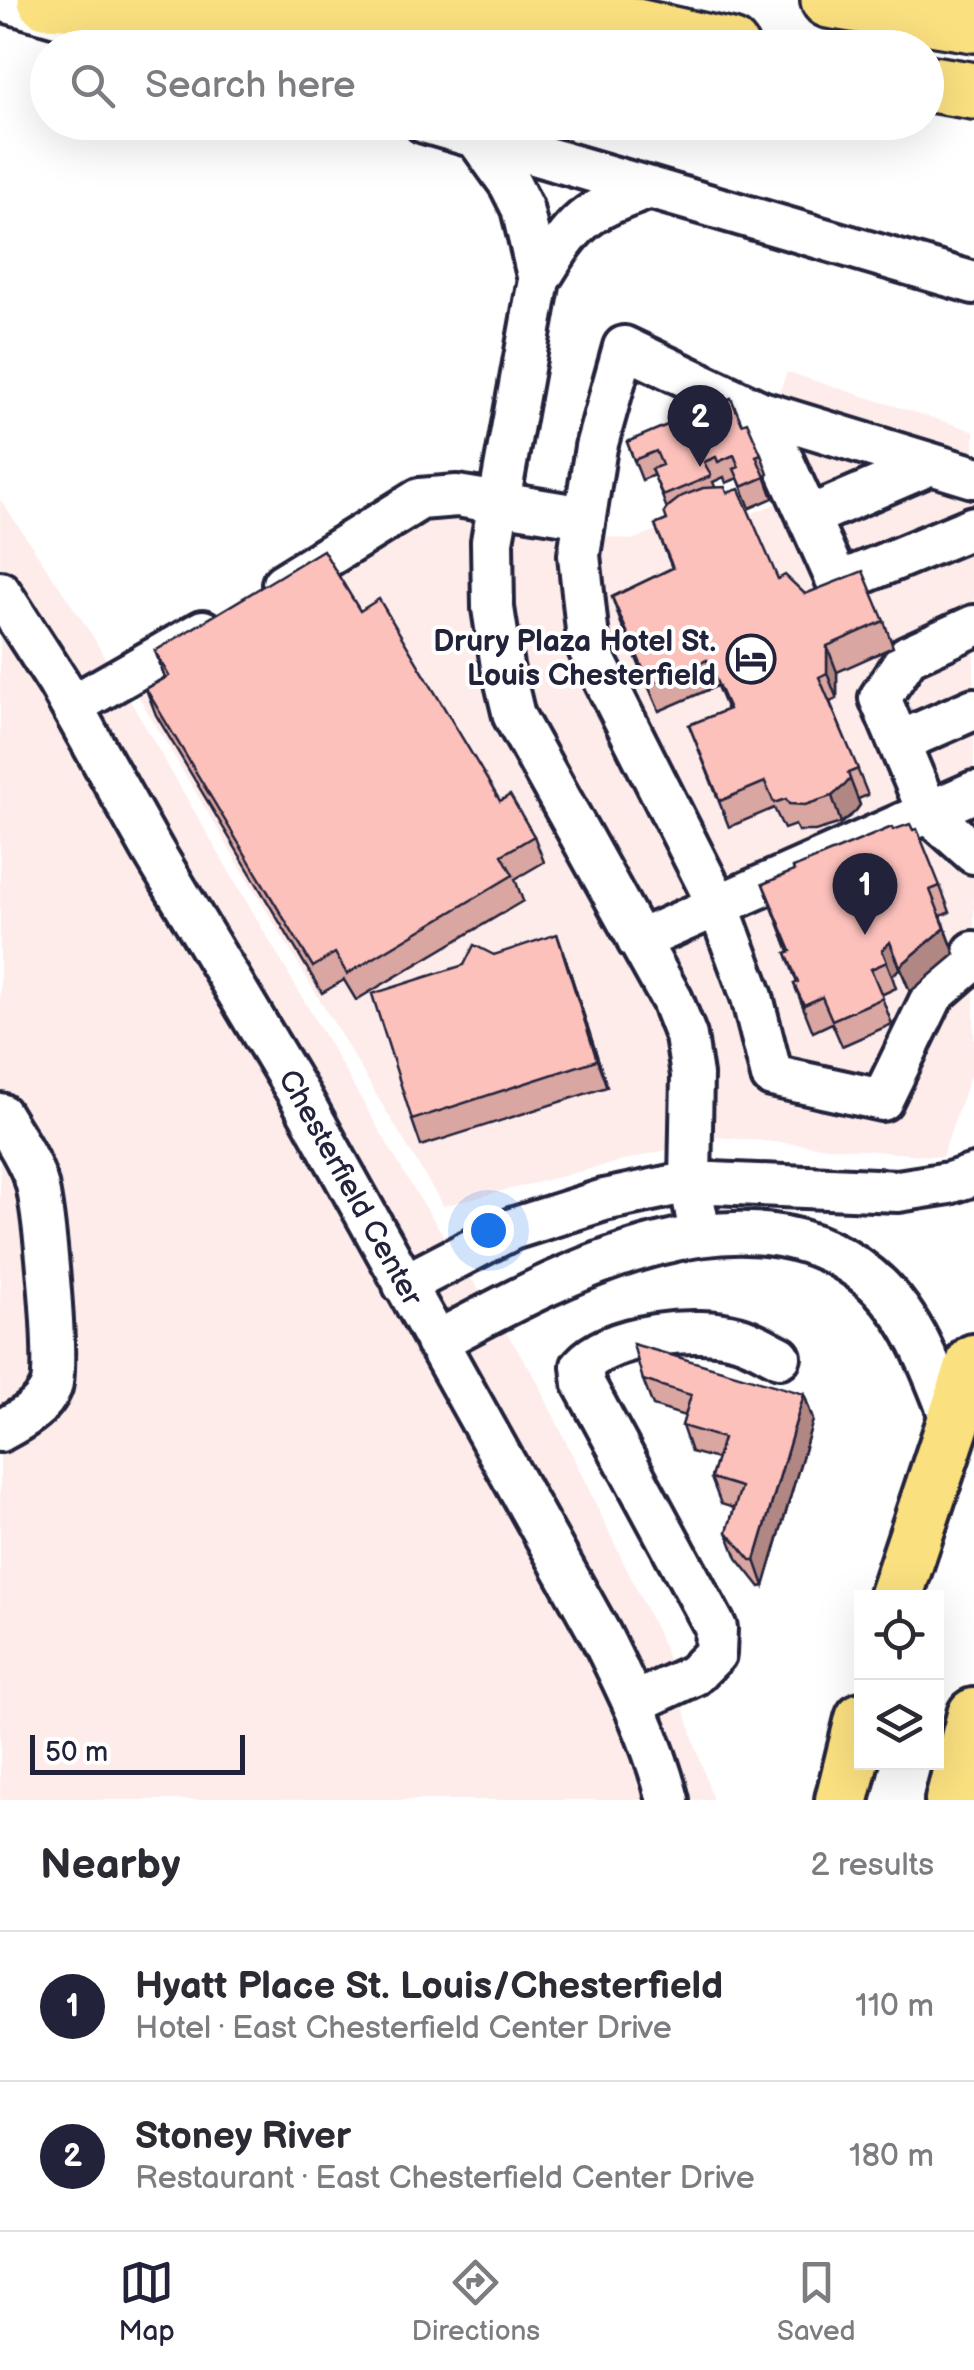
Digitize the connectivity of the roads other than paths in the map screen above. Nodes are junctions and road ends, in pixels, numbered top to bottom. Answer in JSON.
{"nodes":[{"id":1,"x":0,"y":0,"type":"edge"},
{"id":2,"x":46,"y":0,"type":"edge"},
{"id":3,"x":518,"y":0,"type":"edge"},
{"id":4,"x":829,"y":0,"type":"edge"},
{"id":5,"x":596,"y":19,"type":"junction"},
{"id":6,"x":974,"y":24,"type":"edge"},
{"id":7,"x":106,"y":30,"type":"edge"},
{"id":8,"x":647,"y":30,"type":"edge"},
{"id":9,"x":944,"y":86,"type":"edge"},
{"id":10,"x":974,"y":91,"type":"edge"},
{"id":11,"x":477,"y":140,"type":"edge"},
{"id":12,"x":483,"y":140,"type":"edge"},
{"id":13,"x":650,"y":188,"type":"junction"},
{"id":14,"x":539,"y":280,"type":"junction"},
{"id":15,"x":974,"y":283,"type":"edge"},
{"id":16,"x":761,"y":412,"type":"junction"},
{"id":17,"x":930,"y":464,"type":"junction"},
{"id":18,"x":974,"y":477,"type":"edge"},
{"id":19,"x":498,"y":503,"type":"junction"},
{"id":20,"x":584,"y":518,"type":"junction"},
{"id":21,"x":808,"y":518,"type":"junction"},
{"id":22,"x":974,"y":528,"type":"edge"},
{"id":23,"x":0,"y":592,"type":"edge"},
{"id":24,"x":974,"y":626,"type":"edge"},
{"id":25,"x":72,"y":706,"type":"junction"},
{"id":26,"x":974,"y":709,"type":"edge"},
{"id":27,"x":899,"y":742,"type":"junction"},
{"id":28,"x":974,"y":792,"type":"edge"},
{"id":29,"x":928,"y":812,"type":"junction"},
{"id":30,"x":974,"y":853,"type":"edge"},
{"id":31,"x":718,"y":905,"type":"junction"},
{"id":32,"x":638,"y":940,"type":"junction"},
{"id":33,"x":974,"y":952,"type":"edge"},
{"id":34,"x":0,"y":1114,"type":"edge"},
{"id":35,"x":974,"y":1174,"type":"edge"},
{"id":36,"x":690,"y":1182,"type":"junction"},
{"id":37,"x":700,"y":1233,"type":"junction"},
{"id":38,"x":404,"y":1285,"type":"junction"},
{"id":39,"x":436,"y":1342,"type":"junction"},
{"id":40,"x":780,"y":1357,"type":"dead end"},
{"id":41,"x":974,"y":1361,"type":"edge"},
{"id":42,"x":952,"y":1421,"type":"junction"},
{"id":43,"x":0,"y":1431,"type":"edge"},
{"id":44,"x":898,"y":1590,"type":"edge"},
{"id":45,"x":634,"y":1703,"type":"junction"},
{"id":46,"x":974,"y":1715,"type":"edge"},
{"id":47,"x":854,"y":1752,"type":"edge"},
{"id":48,"x":668,"y":1800,"type":"edge"},
{"id":49,"x":842,"y":1800,"type":"edge"},
{"id":50,"x":952,"y":1800,"type":"edge"}],
"edges":[{"from":1,"to":7,"type":"street"},
{"from":2,"to":5,"type":"highway"},
{"from":3,"to":5,"type":"highway"},
{"from":4,"to":6,"type":"highway"},
{"from":5,"to":8,"type":"highway"},
{"from":9,"to":10,"type":"highway"},
{"from":11,"to":14,"type":"street"},
{"from":12,"to":13,"type":"street"},
{"from":13,"to":14,"type":"street"},
{"from":13,"to":15,"type":"street"},
{"from":14,"to":19,"type":"street"},
{"from":16,"to":17,"type":"street"},
{"from":16,"to":20,"type":"street"},
{"from":16,"to":21,"type":"street"},
{"from":17,"to":18,"type":"street"},
{"from":17,"to":21,"type":"street"},
{"from":19,"to":20,"type":"street"},
{"from":19,"to":25,"type":"street"},
{"from":19,"to":32,"type":"street"},
{"from":20,"to":31,"type":"street"},
{"from":21,"to":22,"type":"street"},
{"from":23,"to":25,"type":"street","name":"Chesterfield Center"},
{"from":24,"to":27,"type":"street"},
{"from":25,"to":38,"type":"street","name":"Chesterfield Center"},
{"from":26,"to":27,"type":"street"},
{"from":27,"to":29,"type":"street"},
{"from":28,"to":29,"type":"street"},
{"from":29,"to":30,"type":"street"},
{"from":29,"to":31,"type":"street"},
{"from":31,"to":32,"type":"street"},
{"from":31,"to":33,"type":"street"},
{"from":32,"to":36,"type":"street"},
{"from":34,"to":43,"type":"street"},
{"from":35,"to":36,"type":"street"},
{"from":36,"to":37,"type":"street"},
{"from":36,"to":38,"type":"street"},
{"from":37,"to":39,"type":"street"},
{"from":37,"to":42,"type":"street"},
{"from":38,"to":39,"type":"street","name":"Chesterfield Center"},
{"from":39,"to":45,"type":"street","name":"Chesterfield Center"},
{"from":40,"to":45,"type":"street"},
{"from":41,"to":42,"type":"main road"},
{"from":42,"to":44,"type":"main road"},
{"from":45,"to":48,"type":"street","name":"Chesterfield Center"},
{"from":46,"to":50,"type":"main road"},
{"from":47,"to":49,"type":"main road"}]}
